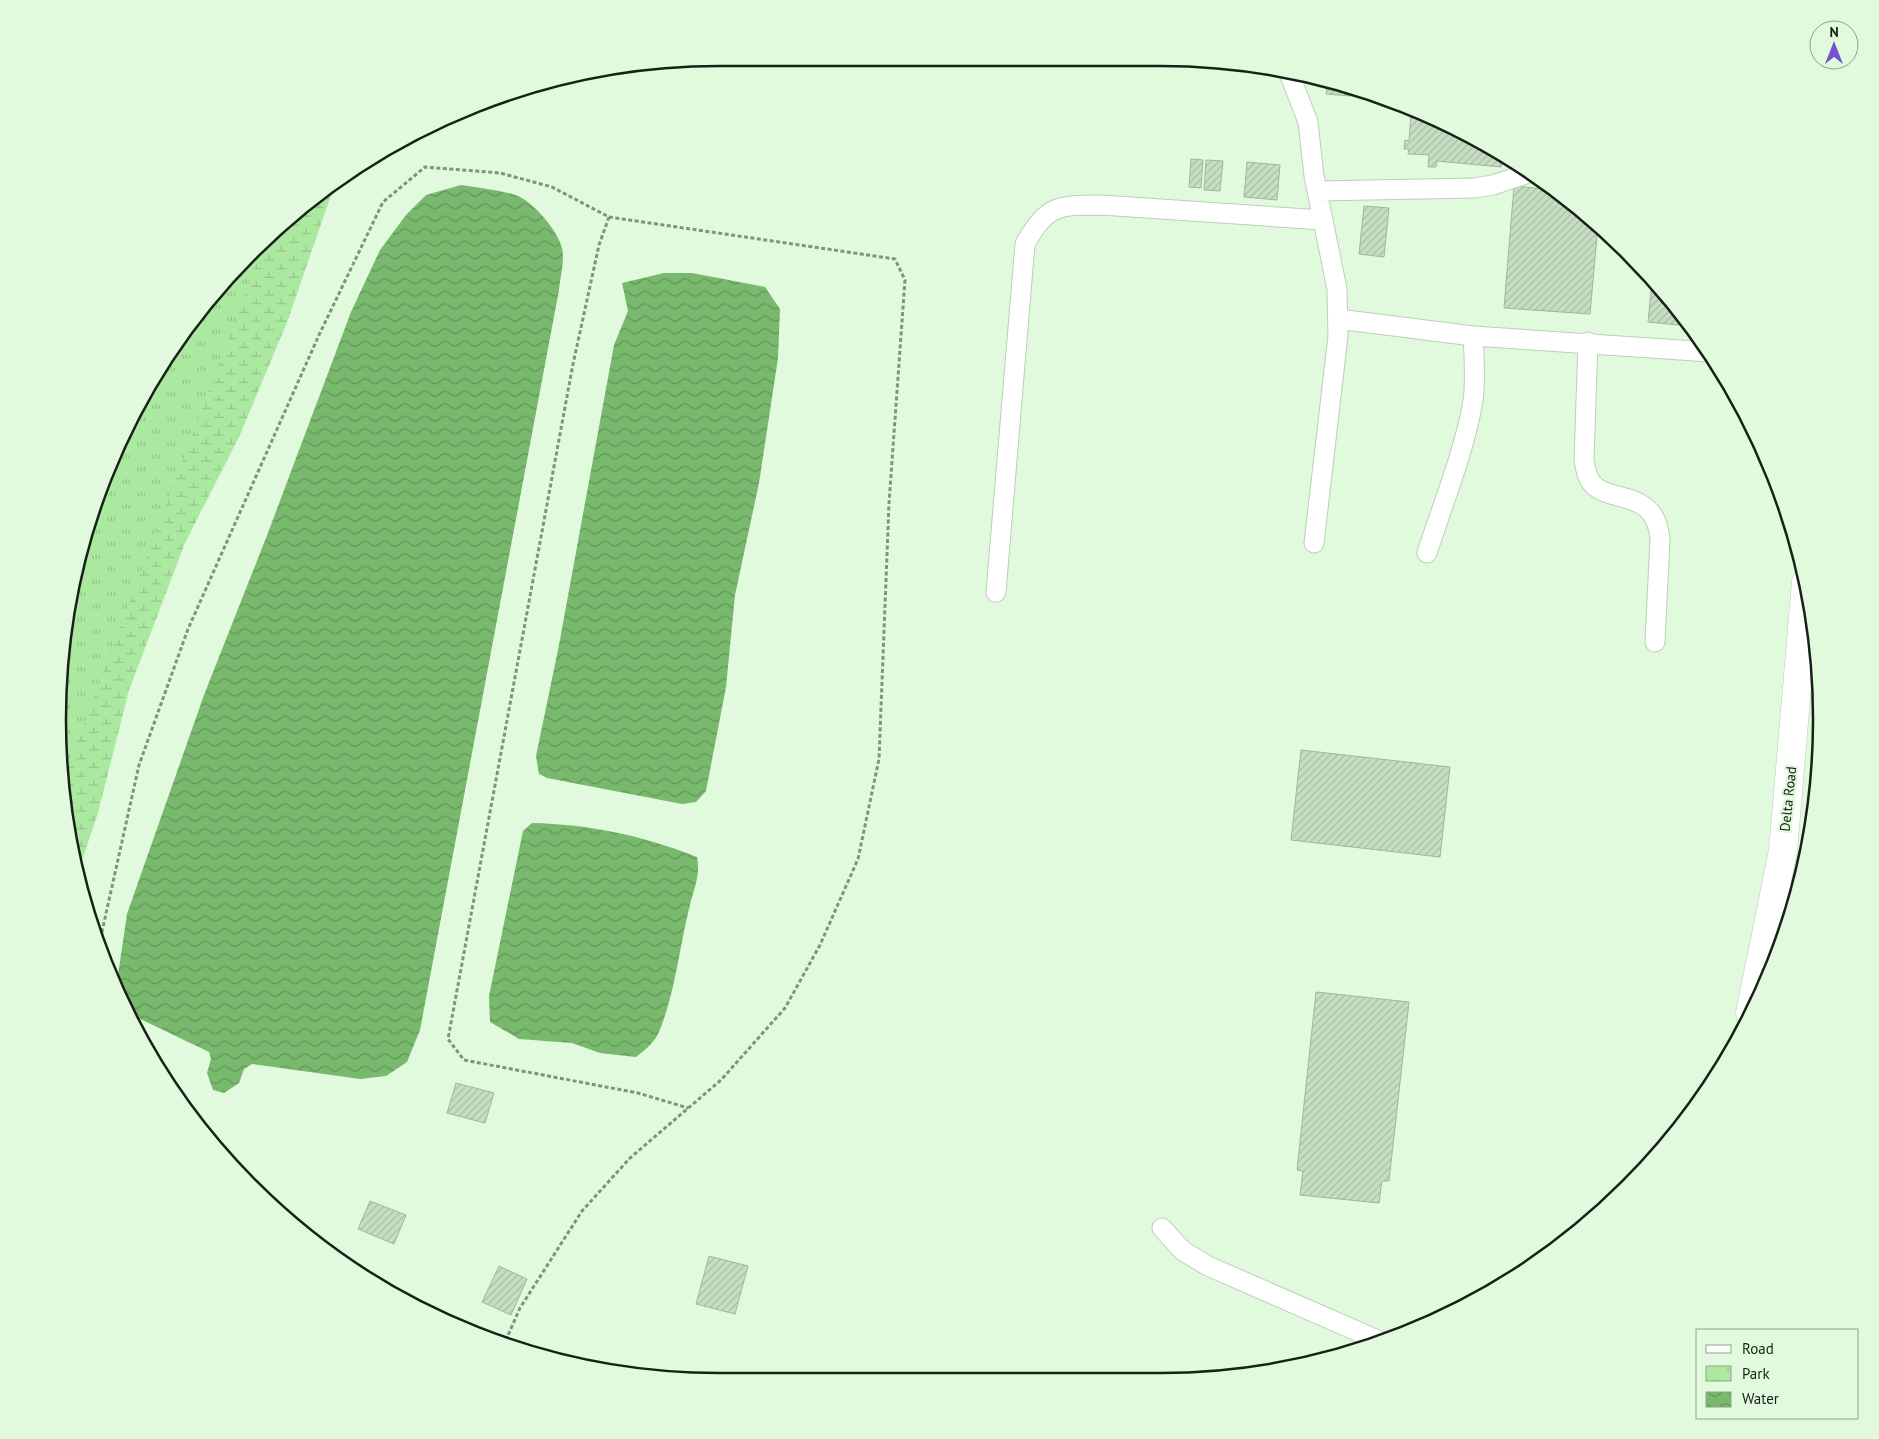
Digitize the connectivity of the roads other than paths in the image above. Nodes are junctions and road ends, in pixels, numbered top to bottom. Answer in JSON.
{"nodes":[{"id":1,"x":1292,"y":80,"type":"edge"},
{"id":2,"x":1522,"y":176,"type":"edge"},
{"id":3,"x":1318,"y":191,"type":"junction"},
{"id":4,"x":1323,"y":220,"type":"junction"},
{"id":5,"x":1338,"y":319,"type":"junction"},
{"id":6,"x":1473,"y":336,"type":"junction"},
{"id":7,"x":1588,"y":342,"type":"junction"},
{"id":8,"x":1699,"y":351,"type":"edge"},
{"id":9,"x":1314,"y":543,"type":"dead end"},
{"id":10,"x":1427,"y":553,"type":"dead end"},
{"id":11,"x":996,"y":592,"type":"dead end"},
{"id":12,"x":1803,"y":612,"type":"edge"},
{"id":13,"x":1655,"y":642,"type":"dead end"},
{"id":14,"x":1756,"y":985,"type":"edge"},
{"id":15,"x":1162,"y":1228,"type":"dead end"},
{"id":16,"x":1371,"y":1337,"type":"edge"}],
"edges":[{"from":1,"to":3,"type":"lane"},
{"from":2,"to":3,"type":"lane"},
{"from":3,"to":4,"type":"lane"},
{"from":4,"to":5,"type":"lane"},
{"from":4,"to":11,"type":"lane"},
{"from":5,"to":6,"type":"lane"},
{"from":5,"to":9,"type":"lane"},
{"from":6,"to":7,"type":"lane"},
{"from":6,"to":10,"type":"lane"},
{"from":7,"to":8,"type":"lane"},
{"from":7,"to":13,"type":"lane"},
{"from":12,"to":14,"type":"street","name":"Delta Road"},
{"from":15,"to":16,"type":"lane"}]}
